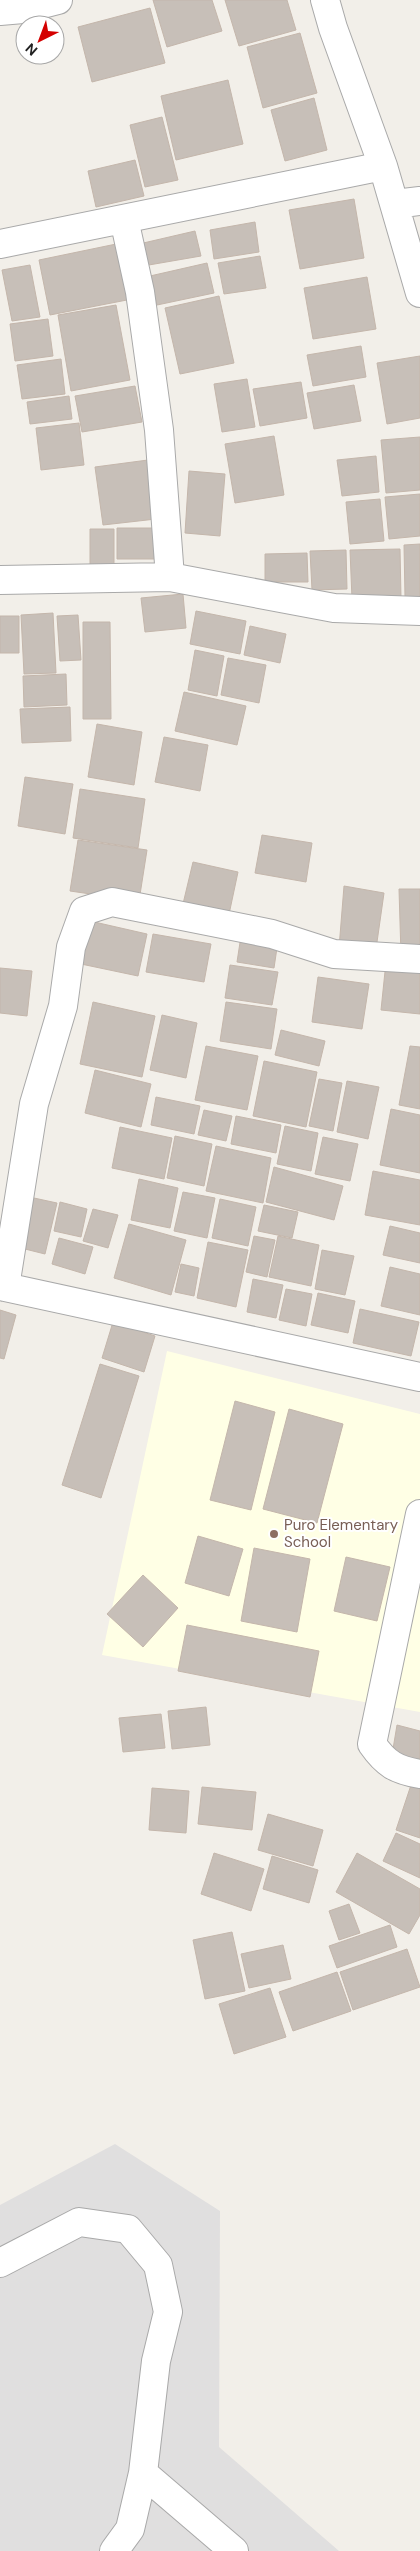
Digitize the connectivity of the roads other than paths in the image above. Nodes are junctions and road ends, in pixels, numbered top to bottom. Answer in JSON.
{"nodes":[{"id":1,"x":58,"y":0,"type":"edge"},
{"id":2,"x":325,"y":0,"type":"edge"},
{"id":3,"x":0,"y":11,"type":"edge"},
{"id":4,"x":383,"y":166,"type":"junction"},
{"id":5,"x":408,"y":203,"type":"edge"},
{"id":6,"x":124,"y":219,"type":"junction"},
{"id":7,"x":0,"y":244,"type":"edge"},
{"id":8,"x":420,"y":293,"type":"edge"},
{"id":9,"x":170,"y":577,"type":"junction"},
{"id":10,"x":0,"y":580,"type":"edge"},
{"id":11,"x":420,"y":611,"type":"edge"},
{"id":12,"x":420,"y":960,"type":"edge"},
{"id":13,"x":3,"y":1287,"type":"edge"},
{"id":14,"x":420,"y":1377,"type":"edge"},
{"id":15,"x":420,"y":1514,"type":"edge"},
{"id":16,"x":420,"y":1774,"type":"edge"},
{"id":17,"x":0,"y":2263,"type":"edge"},
{"id":18,"x":143,"y":2473,"type":"junction"},
{"id":19,"x":114,"y":2551,"type":"edge"},
{"id":20,"x":234,"y":2551,"type":"edge"}],
"edges":[{"from":1,"to":3,"type":"street"},
{"from":2,"to":4,"type":"street"},
{"from":4,"to":5,"type":"street"},
{"from":4,"to":6,"type":"street"},
{"from":5,"to":8,"type":"street"},
{"from":6,"to":7,"type":"street"},
{"from":6,"to":9,"type":"street"},
{"from":9,"to":10,"type":"street"},
{"from":9,"to":11,"type":"street"},
{"from":12,"to":13,"type":"street"},
{"from":13,"to":14,"type":"street"},
{"from":15,"to":16,"type":"street"},
{"from":17,"to":18,"type":"street"},
{"from":18,"to":19,"type":"street"},
{"from":18,"to":20,"type":"street"}]}
